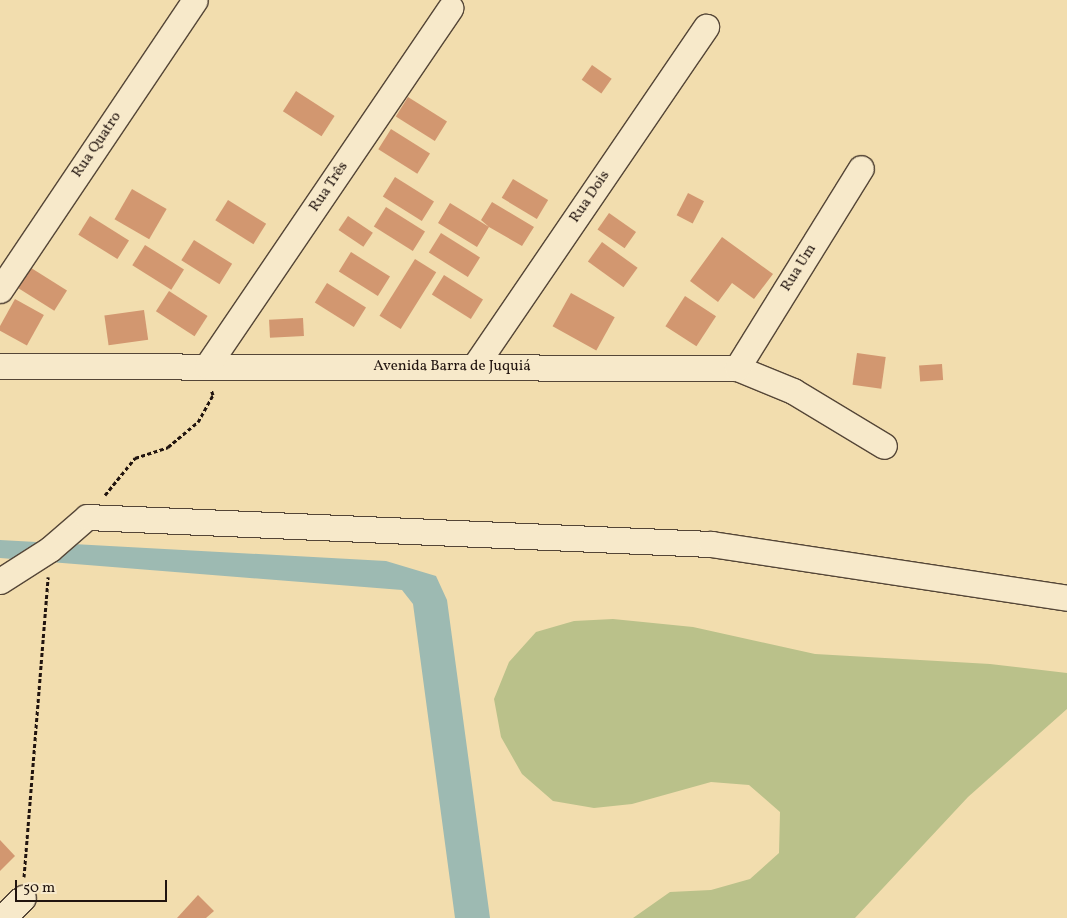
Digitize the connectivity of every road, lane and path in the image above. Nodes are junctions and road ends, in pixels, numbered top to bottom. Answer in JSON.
{"nodes":[{"id":1,"x":195,"y":0,"type":"edge"},
{"id":2,"x":450,"y":8,"type":"dead end"},
{"id":3,"x":706,"y":27,"type":"dead end"},
{"id":4,"x":861,"y":168,"type":"dead end"},
{"id":5,"x":0,"y":290,"type":"edge"},
{"id":6,"x":0,"y":366,"type":"edge"},
{"id":7,"x":208,"y":366,"type":"junction"},
{"id":8,"x":474,"y":367,"type":"junction"},
{"id":9,"x":737,"y":368,"type":"junction"},
{"id":10,"x":884,"y":446,"type":"dead end"},
{"id":11,"x":87,"y":517,"type":"junction"},
{"id":12,"x":50,"y":549,"type":"junction"},
{"id":13,"x":0,"y":582,"type":"edge"},
{"id":14,"x":1067,"y":598,"type":"edge"},
{"id":15,"x":23,"y":898,"type":"joint"},
{"id":16,"x":2,"y":918,"type":"edge"}],
"edges":[{"from":1,"to":5,"type":"street","name":"Rua Quatro"},
{"from":2,"to":7,"type":"street","name":"Rua Três"},
{"from":3,"to":8,"type":"street","name":"Rua Dois"},
{"from":4,"to":9,"type":"street","name":"Rua Um"},
{"from":6,"to":7,"type":"street","name":"Avenida Barra de Juquiá"},
{"from":7,"to":8,"type":"street","name":"Avenida Barra de Juquiá"},
{"from":7,"to":11,"type":"path"},
{"from":8,"to":9,"type":"street","name":"Avenida Barra de Juquiá"},
{"from":9,"to":10,"type":"street","name":"Avenida Barra de Juquiá"},
{"from":11,"to":12,"type":"street"},
{"from":11,"to":14,"type":"street"},
{"from":12,"to":13,"type":"street"},
{"from":12,"to":15,"type":"path"},
{"from":15,"to":16,"type":"street"}]}
